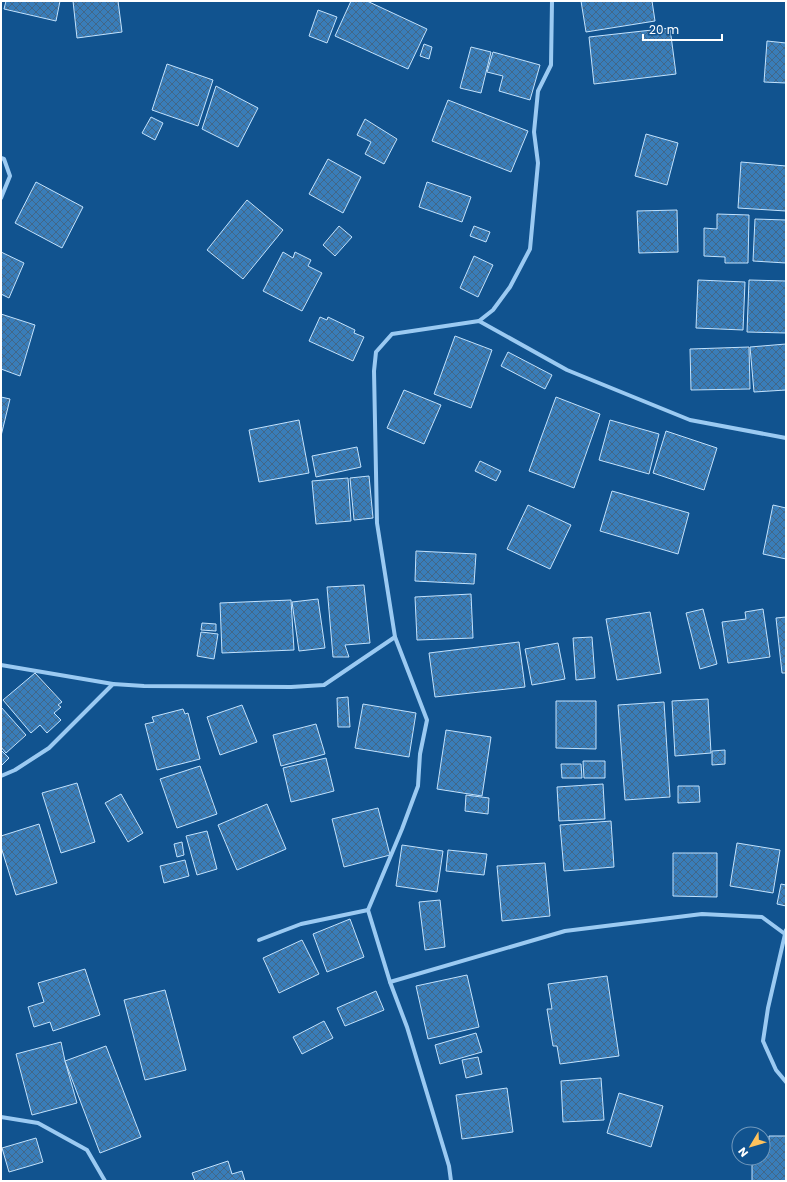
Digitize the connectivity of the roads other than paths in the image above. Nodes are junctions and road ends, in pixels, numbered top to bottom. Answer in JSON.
{"nodes":[{"id":1,"x":552,"y":1,"type":"edge"},
{"id":2,"x":1,"y":158,"type":"edge"},
{"id":3,"x":1,"y":198,"type":"edge"},
{"id":4,"x":479,"y":321,"type":"junction"},
{"id":5,"x":786,"y":438,"type":"edge"},
{"id":6,"x":395,"y":637,"type":"junction"},
{"id":7,"x":1,"y":664,"type":"edge"},
{"id":8,"x":113,"y":684,"type":"junction"},
{"id":9,"x":1,"y":776,"type":"edge"},
{"id":10,"x":368,"y":910,"type":"junction"},
{"id":11,"x":785,"y":932,"type":"edge"},
{"id":12,"x":259,"y":940,"type":"dead end"},
{"id":13,"x":390,"y":982,"type":"junction"},
{"id":14,"x":786,"y":1082,"type":"edge"},
{"id":15,"x":1,"y":1117,"type":"edge"},
{"id":16,"x":105,"y":1181,"type":"edge"},
{"id":17,"x":451,"y":1181,"type":"edge"}],
"edges":[{"from":1,"to":4,"type":"street"},
{"from":2,"to":3,"type":"street"},
{"from":4,"to":5,"type":"street"},
{"from":4,"to":6,"type":"street"},
{"from":6,"to":8,"type":"street"},
{"from":6,"to":10,"type":"street"},
{"from":7,"to":8,"type":"street"},
{"from":8,"to":9,"type":"street"},
{"from":10,"to":12,"type":"street"},
{"from":10,"to":13,"type":"street"},
{"from":11,"to":13,"type":"street"},
{"from":11,"to":14,"type":"street"},
{"from":13,"to":17,"type":"street"},
{"from":15,"to":16,"type":"street"}]}
